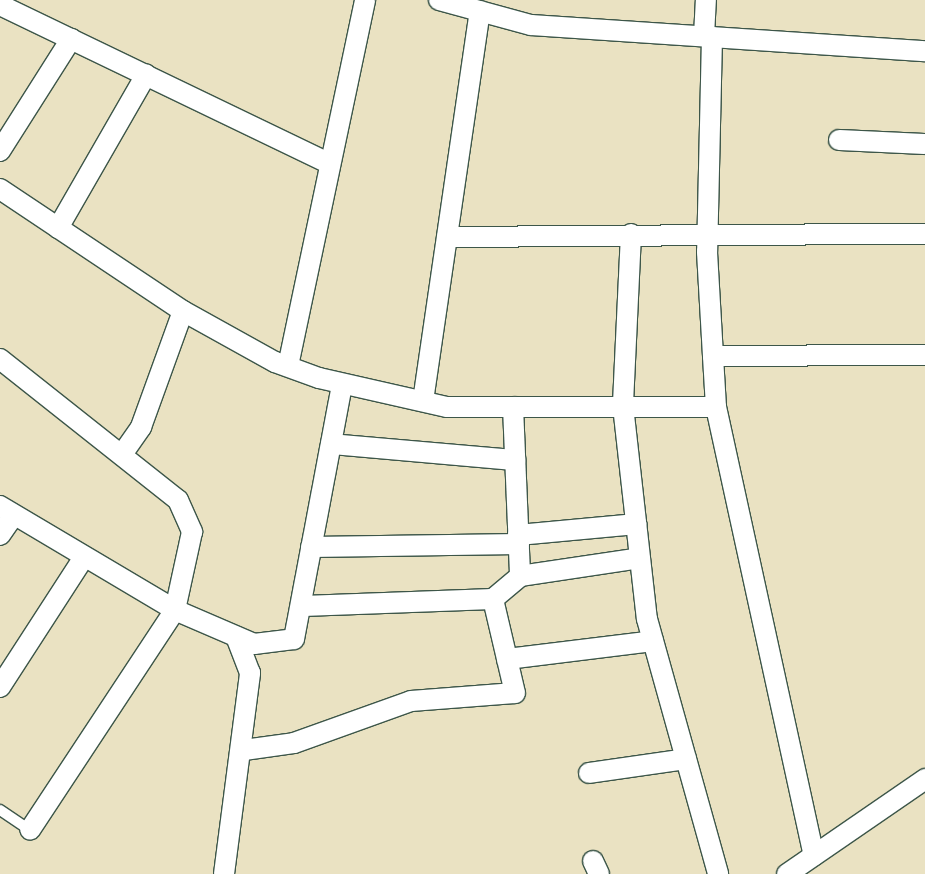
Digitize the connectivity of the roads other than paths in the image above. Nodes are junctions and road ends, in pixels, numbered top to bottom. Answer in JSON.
{"nodes":[{"id":1,"x":365,"y":0,"type":"edge"},
{"id":2,"x":439,"y":0,"type":"edge"},
{"id":3,"x":706,"y":0,"type":"edge"},
{"id":4,"x":0,"y":5,"type":"edge"},
{"id":5,"x":480,"y":11,"type":"junction"},
{"id":6,"x":708,"y":37,"type":"junction"},
{"id":7,"x":71,"y":39,"type":"junction"},
{"id":8,"x":925,"y":51,"type":"edge"},
{"id":9,"x":146,"y":75,"type":"junction"},
{"id":10,"x":839,"y":140,"type":"dead end"},
{"id":11,"x":925,"y":144,"type":"edge"},
{"id":12,"x":0,"y":151,"type":"edge"},
{"id":13,"x":330,"y":164,"type":"junction"},
{"id":14,"x":0,"y":189,"type":"edge"},
{"id":15,"x":58,"y":228,"type":"junction"},
{"id":16,"x":707,"y":233,"type":"junction"},
{"id":17,"x":631,"y":234,"type":"junction"},
{"id":18,"x":925,"y":234,"type":"edge"},
{"id":19,"x":447,"y":237,"type":"junction"},
{"id":20,"x":183,"y":311,"type":"junction"},
{"id":21,"x":925,"y":355,"type":"edge"},
{"id":22,"x":713,"y":356,"type":"junction"},
{"id":23,"x":0,"y":359,"type":"edge"},
{"id":24,"x":288,"y":366,"type":"junction"},
{"id":25,"x":342,"y":384,"type":"junction"},
{"id":26,"x":423,"y":402,"type":"junction"},
{"id":27,"x":622,"y":406,"type":"junction"},
{"id":28,"x":513,"y":407,"type":"junction"},
{"id":29,"x":716,"y":407,"type":"junction"},
{"id":30,"x":331,"y":444,"type":"junction"},
{"id":31,"x":124,"y":453,"type":"junction"},
{"id":32,"x":515,"y":460,"type":"junction"},
{"id":33,"x":7,"y":510,"type":"edge"},
{"id":34,"x":636,"y":524,"type":"junction"},
{"id":35,"x":0,"y":536,"type":"edge"},
{"id":36,"x":519,"y":539,"type":"junction"},
{"id":37,"x":312,"y":547,"type":"junction"},
{"id":38,"x":84,"y":557,"type":"junction"},
{"id":39,"x":640,"y":558,"type":"junction"},
{"id":40,"x":520,"y":576,"type":"junction"},
{"id":41,"x":493,"y":599,"type":"junction"},
{"id":42,"x":303,"y":606,"type":"junction"},
{"id":43,"x":175,"y":610,"type":"junction"},
{"id":44,"x":236,"y":637,"type":"junction"},
{"id":45,"x":653,"y":641,"type":"junction"},
{"id":46,"x":507,"y":659,"type":"junction"},
{"id":47,"x":0,"y":686,"type":"edge"},
{"id":48,"x":244,"y":750,"type":"junction"},
{"id":49,"x":686,"y":759,"type":"junction"},
{"id":50,"x":590,"y":773,"type":"dead end"},
{"id":51,"x":925,"y":779,"type":"edge"},
{"id":52,"x":0,"y":810,"type":"edge"},
{"id":53,"x":30,"y":830,"type":"joint"},
{"id":54,"x":814,"y":856,"type":"junction"},
{"id":55,"x":224,"y":874,"type":"edge"},
{"id":56,"x":718,"y":874,"type":"edge"},
{"id":57,"x":786,"y":874,"type":"edge"}],
"edges":[{"from":1,"to":13,"type":"street"},
{"from":2,"to":5,"type":"street"},
{"from":3,"to":6,"type":"street"},
{"from":4,"to":7,"type":"street"},
{"from":5,"to":6,"type":"street"},
{"from":5,"to":19,"type":"street"},
{"from":6,"to":8,"type":"street"},
{"from":6,"to":16,"type":"street"},
{"from":7,"to":9,"type":"street"},
{"from":7,"to":12,"type":"street"},
{"from":9,"to":13,"type":"street"},
{"from":9,"to":15,"type":"street"},
{"from":10,"to":11,"type":"street"},
{"from":13,"to":24,"type":"street"},
{"from":14,"to":15,"type":"street"},
{"from":15,"to":20,"type":"street"},
{"from":16,"to":17,"type":"street"},
{"from":16,"to":18,"type":"street"},
{"from":16,"to":22,"type":"street"},
{"from":17,"to":19,"type":"street"},
{"from":17,"to":27,"type":"street"},
{"from":19,"to":26,"type":"street"},
{"from":20,"to":24,"type":"street"},
{"from":20,"to":31,"type":"street"},
{"from":21,"to":22,"type":"street"},
{"from":22,"to":29,"type":"street"},
{"from":23,"to":31,"type":"street"},
{"from":24,"to":25,"type":"street"},
{"from":25,"to":26,"type":"street"},
{"from":25,"to":30,"type":"street"},
{"from":26,"to":28,"type":"street"},
{"from":27,"to":28,"type":"street"},
{"from":27,"to":29,"type":"street"},
{"from":27,"to":34,"type":"street"},
{"from":28,"to":32,"type":"street"},
{"from":29,"to":54,"type":"street"},
{"from":30,"to":32,"type":"street"},
{"from":30,"to":37,"type":"street"},
{"from":31,"to":43,"type":"street"},
{"from":32,"to":36,"type":"street"},
{"from":33,"to":35,"type":"street"},
{"from":33,"to":38,"type":"street"},
{"from":34,"to":36,"type":"street"},
{"from":34,"to":39,"type":"street"},
{"from":36,"to":37,"type":"street"},
{"from":36,"to":40,"type":"street"},
{"from":37,"to":42,"type":"street"},
{"from":38,"to":43,"type":"street"},
{"from":38,"to":47,"type":"street"},
{"from":39,"to":40,"type":"street"},
{"from":39,"to":45,"type":"street"},
{"from":40,"to":41,"type":"street"},
{"from":41,"to":42,"type":"street"},
{"from":41,"to":46,"type":"street"},
{"from":42,"to":44,"type":"street"},
{"from":43,"to":44,"type":"street"},
{"from":43,"to":53,"type":"street"},
{"from":44,"to":48,"type":"street"},
{"from":45,"to":46,"type":"street"},
{"from":45,"to":49,"type":"street"},
{"from":46,"to":48,"type":"street"},
{"from":48,"to":55,"type":"street"},
{"from":49,"to":50,"type":"street"},
{"from":49,"to":56,"type":"street"},
{"from":51,"to":54,"type":"street"},
{"from":52,"to":53,"type":"lane"},
{"from":54,"to":57,"type":"street"}]}
